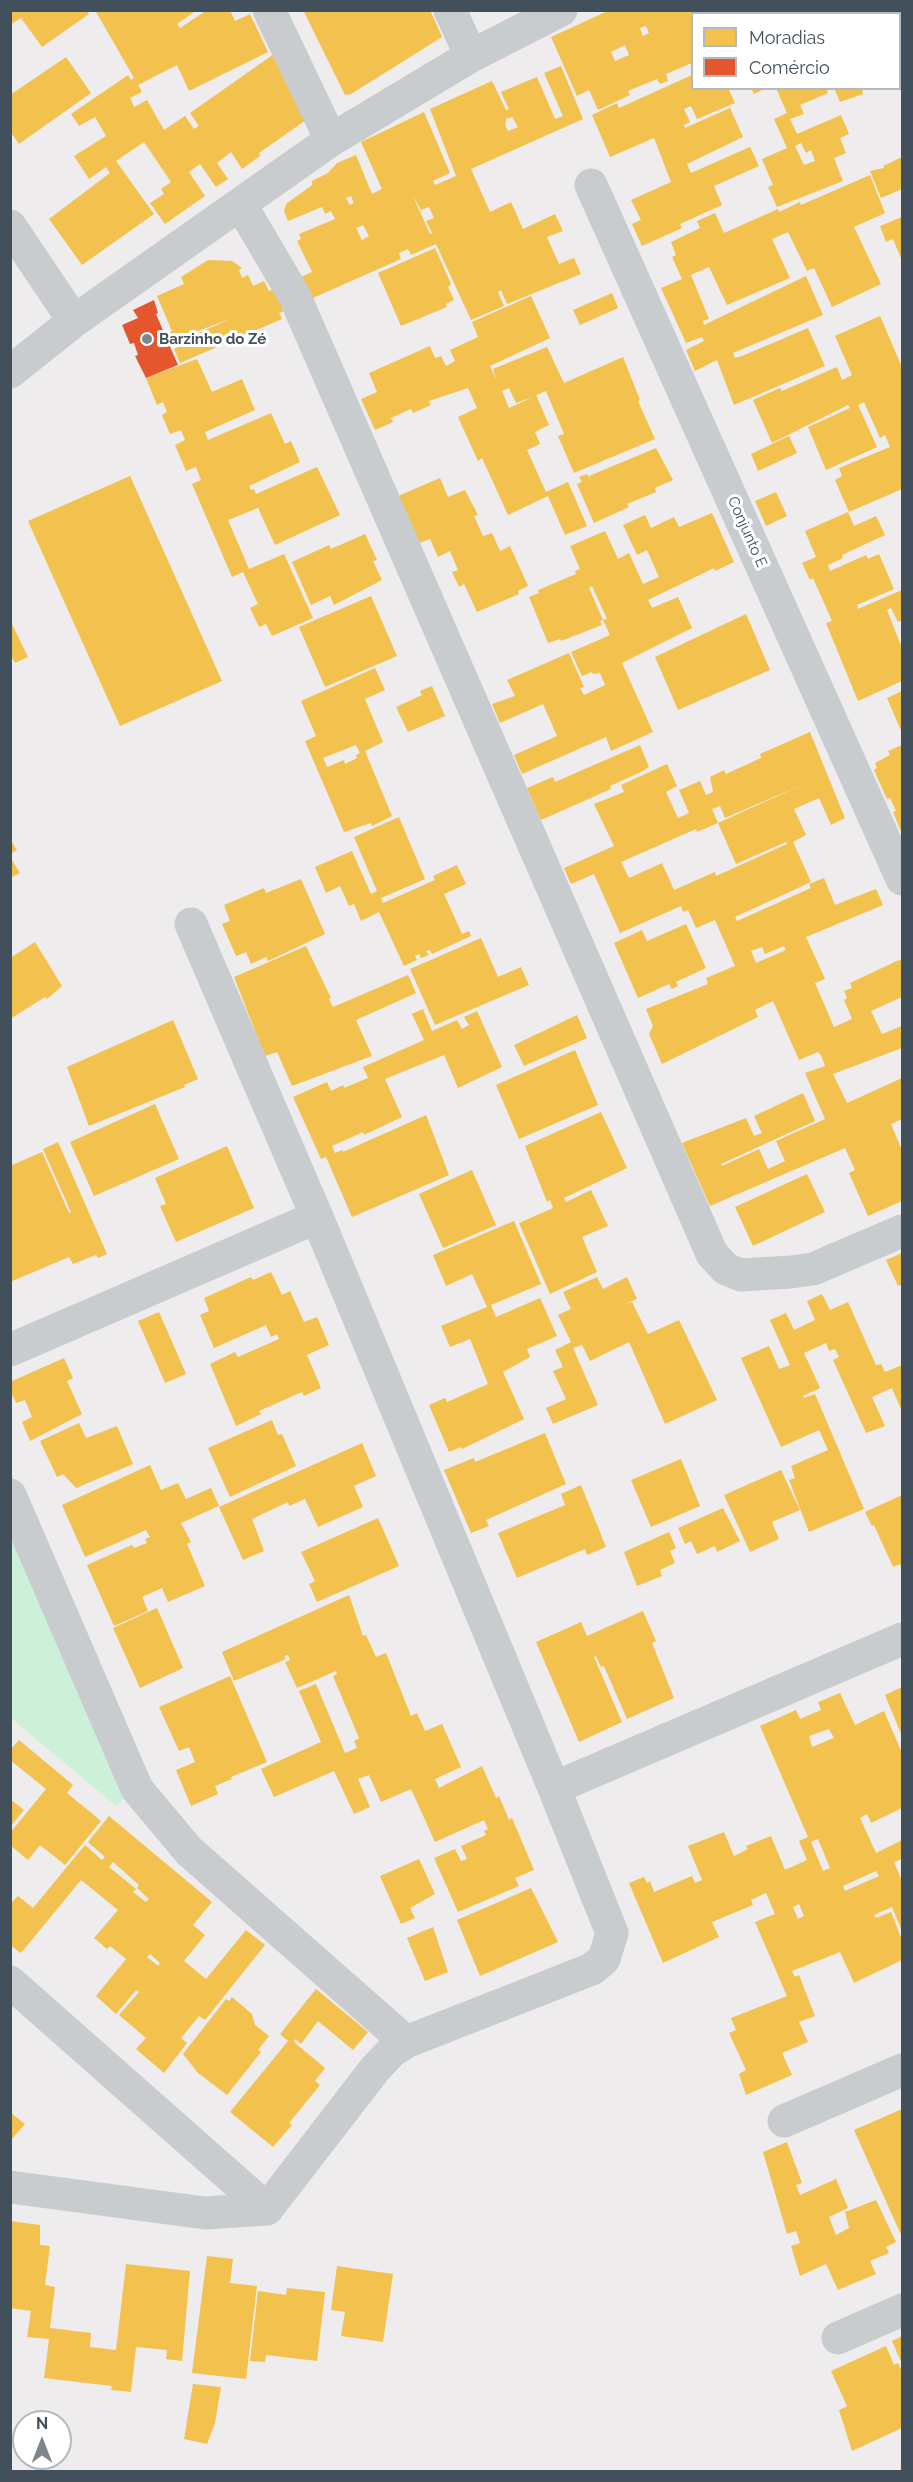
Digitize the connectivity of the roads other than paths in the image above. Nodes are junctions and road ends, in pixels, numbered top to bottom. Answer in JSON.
{"nodes":[{"id":1,"x":268,"y":10,"type":"edge"},
{"id":2,"x":450,"y":10,"type":"edge"},
{"id":3,"x":561,"y":10,"type":"edge"},
{"id":4,"x":471,"y":56,"type":"junction"},
{"id":5,"x":332,"y":140,"type":"junction"},
{"id":6,"x":591,"y":185,"type":"dead end"},
{"id":7,"x":241,"y":205,"type":"junction"},
{"id":8,"x":10,"y":226,"type":"edge"},
{"id":9,"x":74,"y":321,"type":"junction"},
{"id":10,"x":10,"y":372,"type":"edge"},
{"id":11,"x":903,"y":879,"type":"edge"},
{"id":12,"x":191,"y":924,"type":"dead end"},
{"id":13,"x":317,"y":1218,"type":"junction"},
{"id":14,"x":903,"y":1230,"type":"edge"},
{"id":15,"x":10,"y":1350,"type":"edge"},
{"id":16,"x":10,"y":1495,"type":"edge"},
{"id":17,"x":903,"y":1639,"type":"edge"},
{"id":18,"x":554,"y":1788,"type":"junction"},
{"id":19,"x":10,"y":1982,"type":"edge"},
{"id":20,"x":406,"y":2042,"type":"junction"},
{"id":21,"x":903,"y":2070,"type":"edge"},
{"id":22,"x":784,"y":2121,"type":"dead end"},
{"id":23,"x":10,"y":2187,"type":"edge"},
{"id":24,"x":267,"y":2209,"type":"junction"},
{"id":25,"x":903,"y":2310,"type":"edge"},
{"id":26,"x":838,"y":2338,"type":"dead end"}],
"edges":[{"from":1,"to":5,"type":"street"},
{"from":2,"to":4,"type":"street"},
{"from":3,"to":4,"type":"street"},
{"from":4,"to":5,"type":"street"},
{"from":5,"to":7,"type":"street"},
{"from":6,"to":11,"type":"street","name":"Conjunto E"},
{"from":7,"to":9,"type":"street"},
{"from":7,"to":14,"type":"street"},
{"from":8,"to":9,"type":"street"},
{"from":9,"to":10,"type":"street"},
{"from":12,"to":13,"type":"street"},
{"from":13,"to":15,"type":"street"},
{"from":13,"to":18,"type":"street"},
{"from":16,"to":20,"type":"street"},
{"from":17,"to":18,"type":"street"},
{"from":18,"to":20,"type":"street"},
{"from":19,"to":24,"type":"street"},
{"from":20,"to":24,"type":"street"},
{"from":21,"to":22,"type":"street"},
{"from":23,"to":24,"type":"street"},
{"from":25,"to":26,"type":"street"}]}
